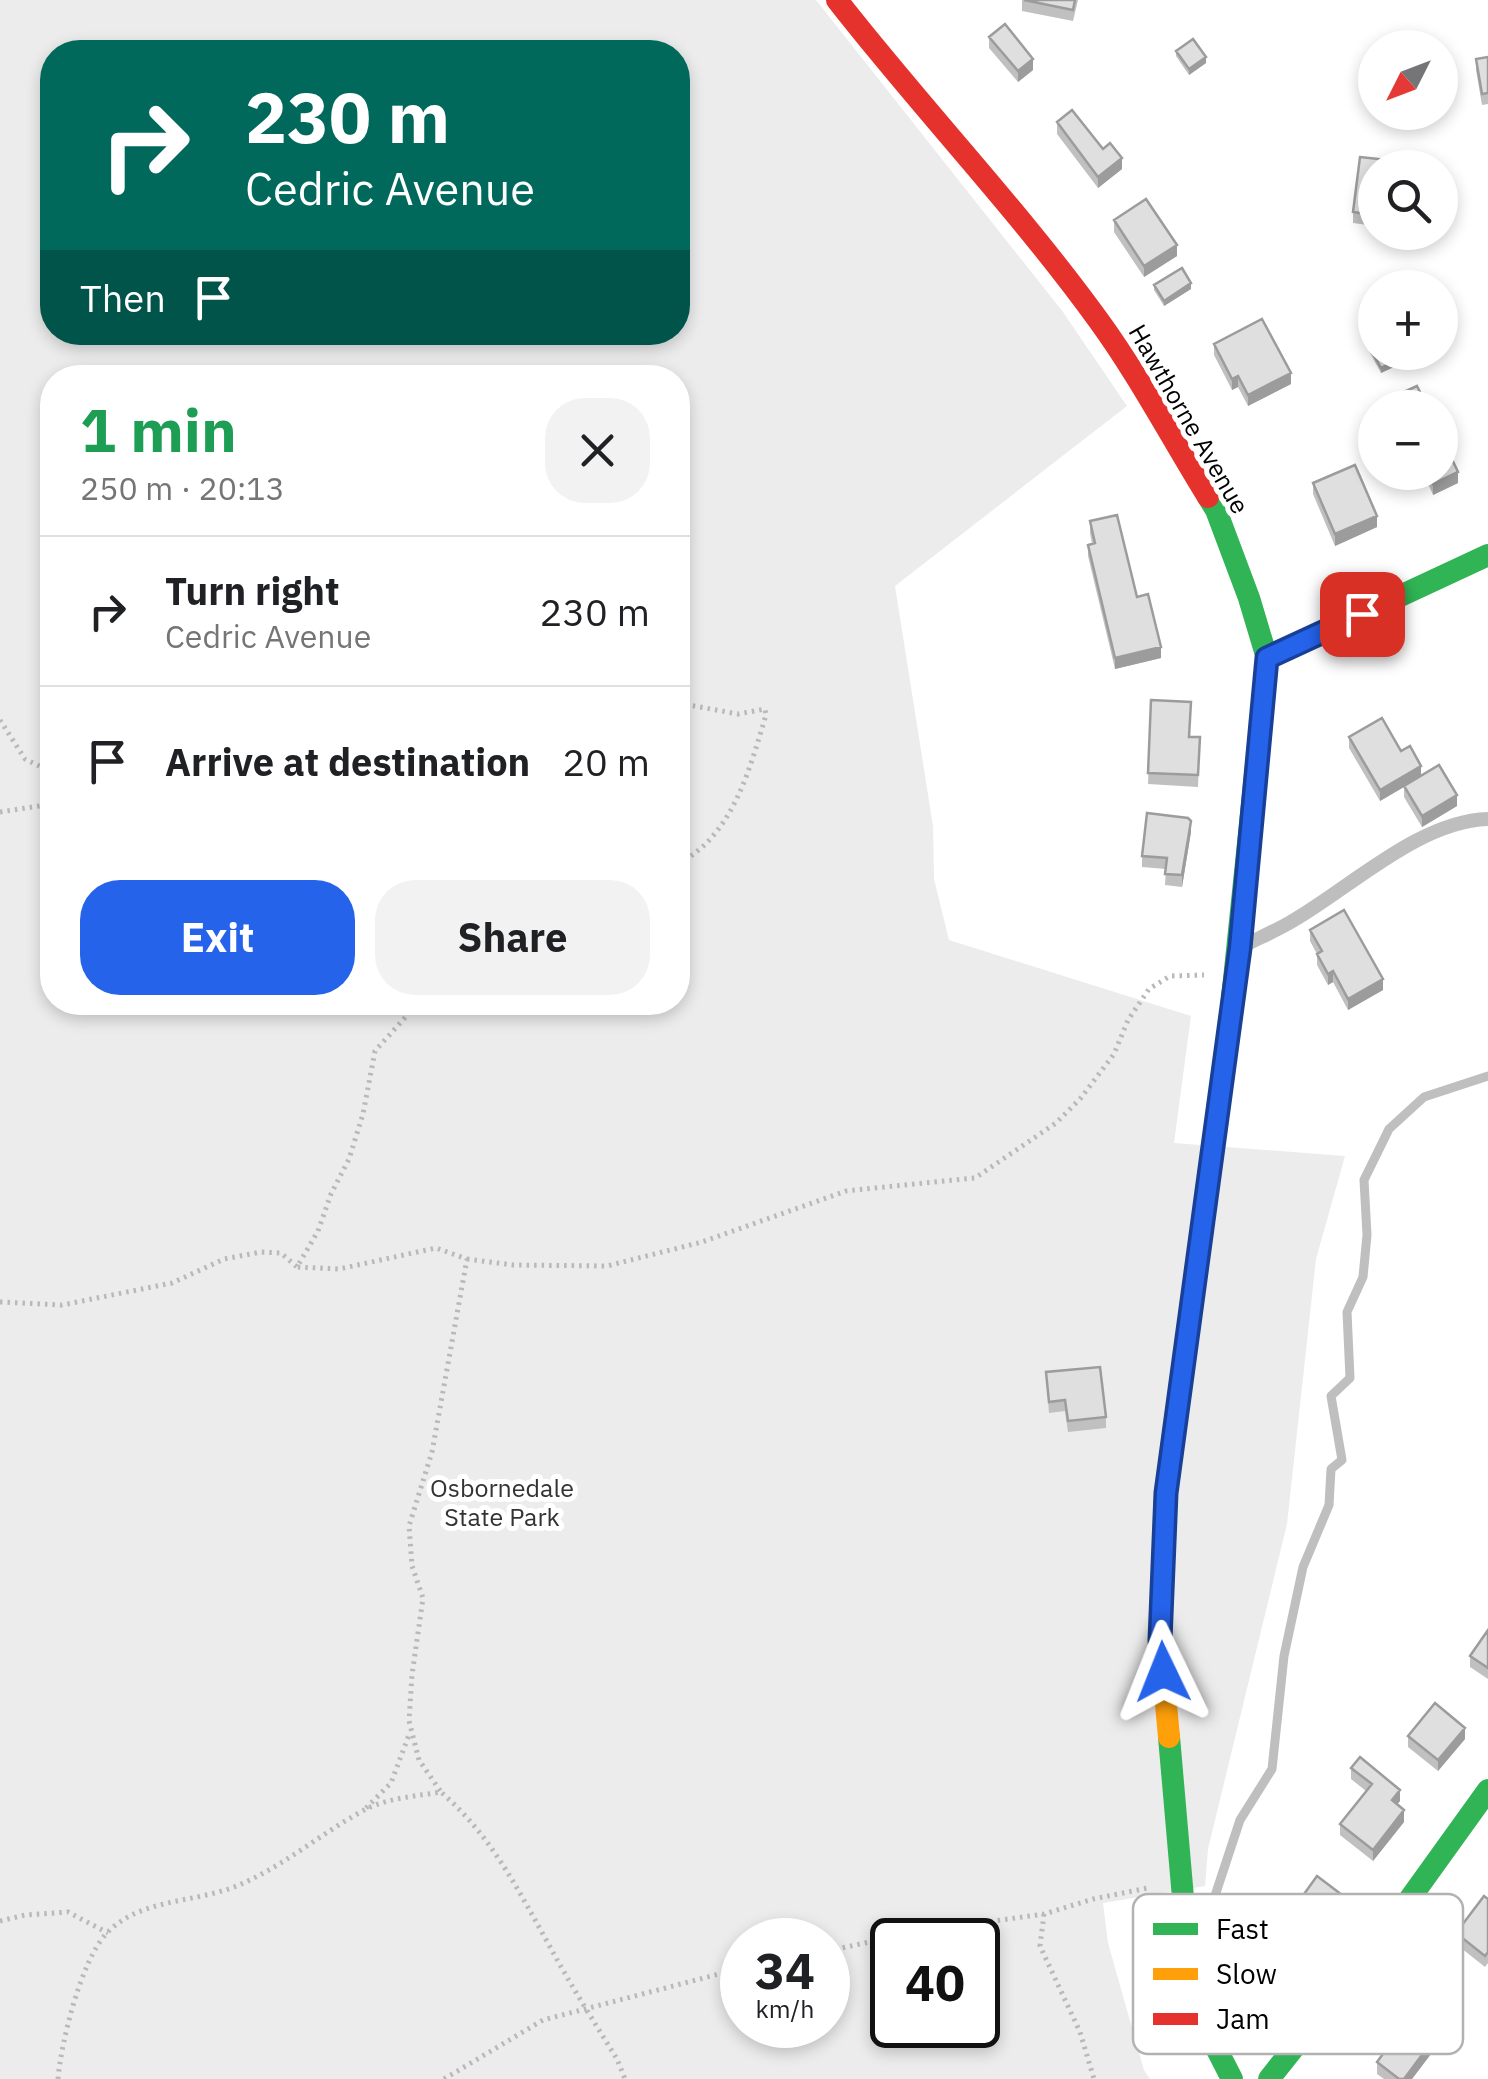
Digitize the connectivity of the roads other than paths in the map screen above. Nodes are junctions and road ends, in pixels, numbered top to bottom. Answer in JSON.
{"nodes":[{"id":1,"x":837,"y":0,"type":"edge"},
{"id":2,"x":1488,"y":555,"type":"edge"},
{"id":3,"x":1267,"y":658,"type":"junction"},
{"id":4,"x":1488,"y":819,"type":"edge"},
{"id":5,"x":1240,"y":948,"type":"junction"},
{"id":6,"x":1488,"y":1790,"type":"edge"},
{"id":7,"x":1182,"y":1894,"type":"edge"},
{"id":8,"x":1413,"y":1894,"type":"edge"},
{"id":9,"x":1219,"y":2054,"type":"edge"},
{"id":10,"x":1289,"y":2054,"type":"edge"},
{"id":11,"x":1232,"y":2079,"type":"edge"},
{"id":12,"x":1269,"y":2079,"type":"edge"}],
"edges":[{"from":1,"to":3,"type":"street","name":"Hawthorne Avenue"},
{"from":2,"to":3,"type":"street"},
{"from":3,"to":5,"type":"street","name":"Hawthorne Avenue"},
{"from":4,"to":5,"type":"lane"},
{"from":5,"to":7,"type":"street","name":"Hawthorne Avenue"},
{"from":6,"to":8,"type":"street"},
{"from":9,"to":11,"type":"street","name":"Hawthorne Avenue"},
{"from":10,"to":12,"type":"street"}]}
